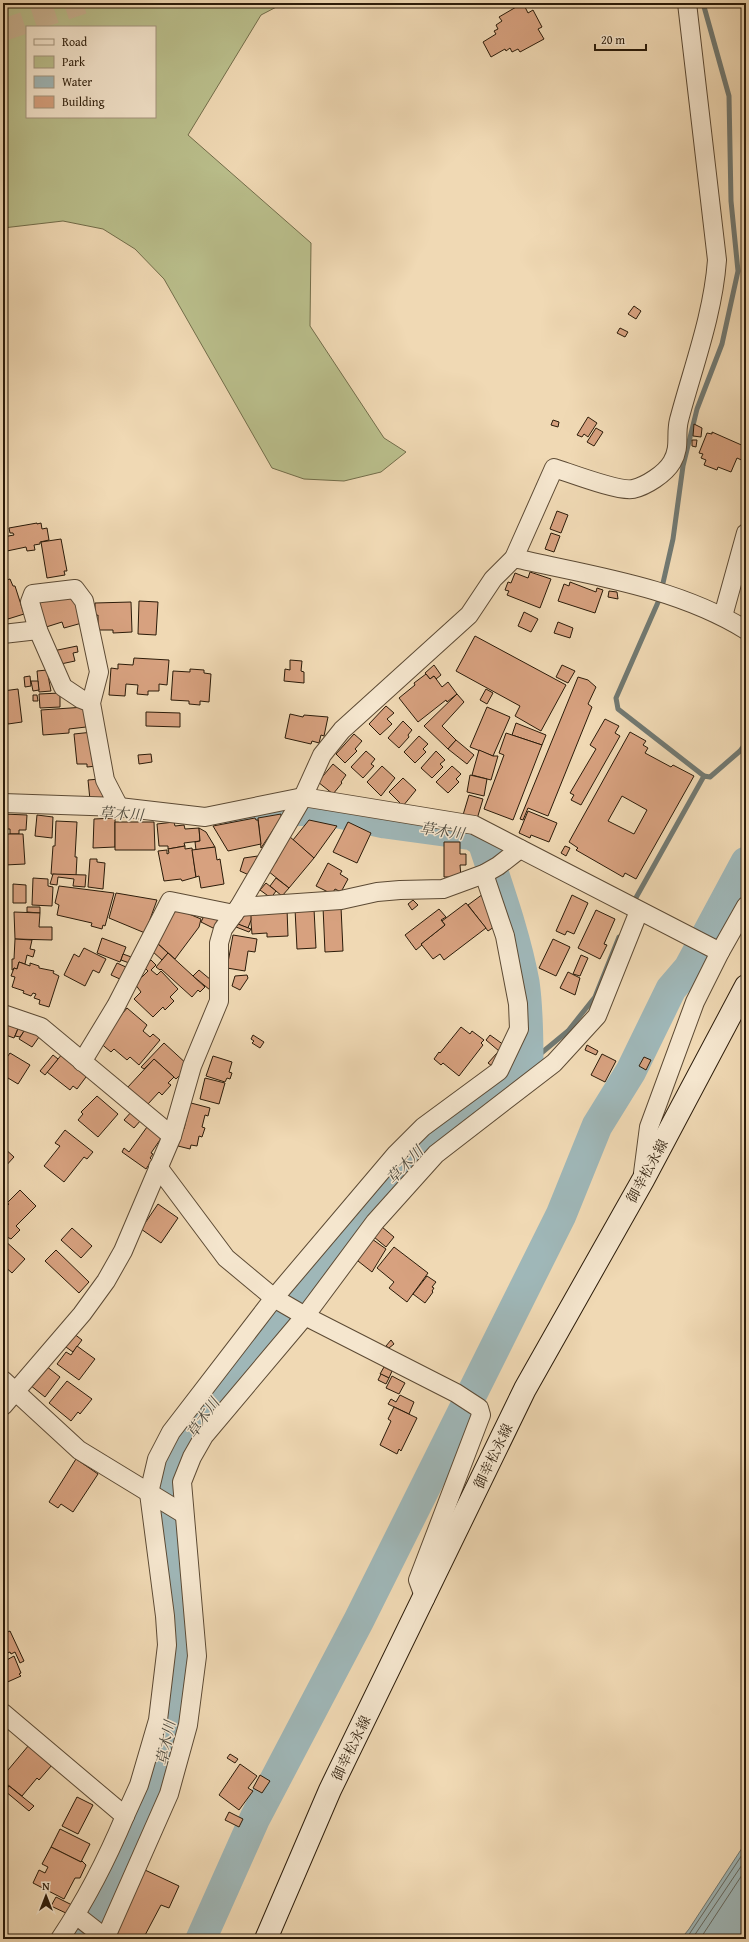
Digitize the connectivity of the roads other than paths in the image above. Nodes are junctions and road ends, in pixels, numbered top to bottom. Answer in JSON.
{"nodes":[{"id":1,"x":687,"y":3,"type":"edge"},
{"id":2,"x":746,"y":533,"type":"edge"},
{"id":3,"x":514,"y":558,"type":"junction"},
{"id":4,"x":723,"y":616,"type":"junction"},
{"id":5,"x":38,"y":630,"type":"junction"},
{"id":6,"x":746,"y":630,"type":"edge"},
{"id":7,"x":3,"y":634,"type":"edge"},
{"id":8,"x":91,"y":703,"type":"junction"},
{"id":9,"x":3,"y":803,"type":"edge"},
{"id":10,"x":298,"y":806,"type":"junction"},
{"id":11,"x":119,"y":807,"type":"junction"},
{"id":12,"x":520,"y":849,"type":"junction"},
{"id":13,"x":490,"y":870,"type":"junction"},
{"id":14,"x":746,"y":906,"type":"edge"},
{"id":15,"x":633,"y":907,"type":"junction"},
{"id":16,"x":236,"y":911,"type":"junction"},
{"id":17,"x":708,"y":946,"type":"junction"},
{"id":18,"x":746,"y":986,"type":"edge"},
{"id":19,"x":3,"y":1014,"type":"edge"},
{"id":20,"x":82,"y":1062,"type":"junction"},
{"id":21,"x":172,"y":1136,"type":"junction"},
{"id":22,"x":158,"y":1167,"type":"junction"},
{"id":23,"x":642,"y":1180,"type":"junction"},
{"id":24,"x":278,"y":1300,"type":"junction"},
{"id":25,"x":302,"y":1314,"type":"junction"},
{"id":26,"x":9,"y":1386,"type":"edge"},
{"id":27,"x":3,"y":1406,"type":"edge"},
{"id":28,"x":152,"y":1494,"type":"junction"},
{"id":29,"x":180,"y":1511,"type":"junction"},
{"id":30,"x":425,"y":1599,"type":"junction"},
{"id":31,"x":3,"y":1713,"type":"edge"},
{"id":32,"x":160,"y":1721,"type":"junction"},
{"id":33,"x":185,"y":1724,"type":"junction"},
{"id":34,"x":125,"y":1816,"type":"junction"},
{"id":35,"x":79,"y":1917,"type":"junction"},
{"id":36,"x":102,"y":1937,"type":"edge"},
{"id":37,"x":60,"y":1939,"type":"edge"},
{"id":38,"x":266,"y":1939,"type":"edge"}],
"edges":[{"from":1,"to":3,"type":"street"},
{"from":2,"to":4,"type":"street"},
{"from":3,"to":4,"type":"street"},
{"from":3,"to":10,"type":"street"},
{"from":4,"to":6,"type":"street"},
{"from":5,"to":7,"type":"street"},
{"from":5,"to":8,"type":"street"},
{"from":5,"to":8,"type":"street"},
{"from":8,"to":11,"type":"street"},
{"from":9,"to":11,"type":"street"},
{"from":10,"to":11,"type":"street"},
{"from":10,"to":12,"type":"street"},
{"from":10,"to":16,"type":"street"},
{"from":12,"to":13,"type":"street"},
{"from":12,"to":15,"type":"street"},
{"from":13,"to":16,"type":"street"},
{"from":13,"to":24,"type":"street"},
{"from":14,"to":17,"type":"street"},
{"from":15,"to":17,"type":"street"},
{"from":15,"to":25,"type":"street"},
{"from":16,"to":20,"type":"street"},
{"from":16,"to":21,"type":"street"},
{"from":17,"to":23,"type":"street"},
{"from":18,"to":23,"type":"main road","name":"御幸松永線"},
{"from":19,"to":20,"type":"street"},
{"from":20,"to":21,"type":"street"},
{"from":21,"to":22,"type":"street"},
{"from":22,"to":24,"type":"street"},
{"from":22,"to":26,"type":"street"},
{"from":23,"to":30,"type":"main road","name":"御幸松永線"},
{"from":24,"to":25,"type":"street"},
{"from":24,"to":28,"type":"street"},
{"from":25,"to":29,"type":"street"},
{"from":25,"to":30,"type":"street"},
{"from":26,"to":27,"type":"street"},
{"from":26,"to":28,"type":"street"},
{"from":28,"to":29,"type":"street"},
{"from":28,"to":32,"type":"street"},
{"from":29,"to":33,"type":"street"},
{"from":30,"to":38,"type":"main road","name":"御幸松永線"},
{"from":31,"to":34,"type":"street"},
{"from":32,"to":33,"type":"street"},
{"from":32,"to":34,"type":"street"},
{"from":33,"to":36,"type":"street"},
{"from":34,"to":35,"type":"street"},
{"from":35,"to":36,"type":"street"},
{"from":35,"to":37,"type":"street"}]}
